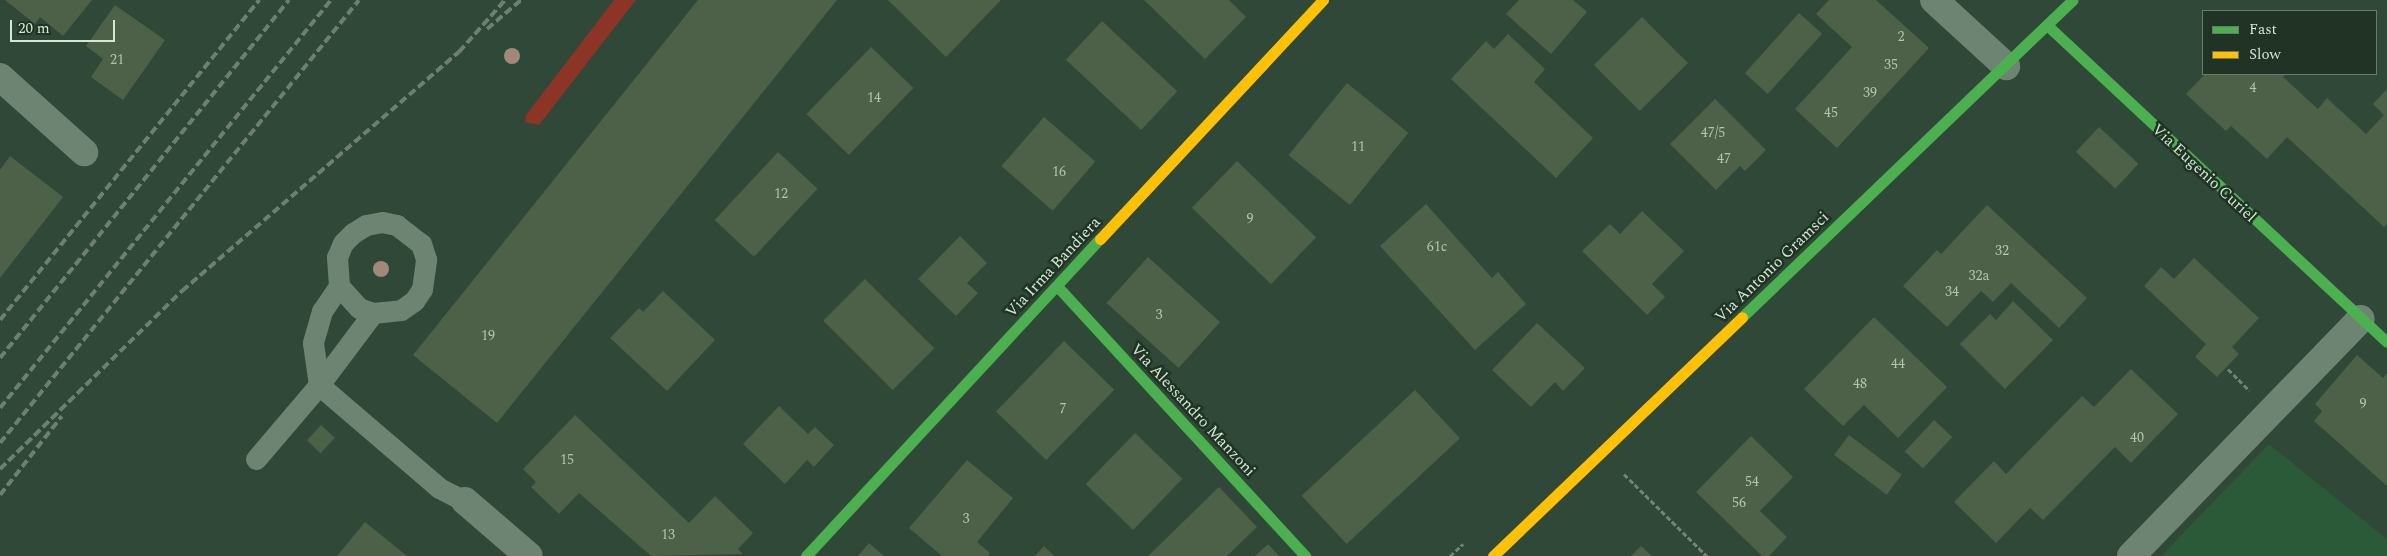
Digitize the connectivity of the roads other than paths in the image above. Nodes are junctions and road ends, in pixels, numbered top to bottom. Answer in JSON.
{"nodes":[{"id":1,"x":1323,"y":0,"type":"edge"},
{"id":2,"x":1934,"y":0,"type":"edge"},
{"id":3,"x":2072,"y":0,"type":"edge"},
{"id":4,"x":2048,"y":26,"type":"junction"},
{"id":5,"x":2006,"y":66,"type":"junction"},
{"id":6,"x":0,"y":77,"type":"edge"},
{"id":7,"x":84,"y":152,"type":"dead end"},
{"id":8,"x":339,"y":286,"type":"junction"},
{"id":9,"x":1057,"y":286,"type":"junction"},
{"id":10,"x":373,"y":313,"type":"junction"},
{"id":11,"x":2361,"y":319,"type":"junction"},
{"id":12,"x":2387,"y":342,"type":"edge"},
{"id":13,"x":319,"y":385,"type":"junction"},
{"id":14,"x":256,"y":459,"type":"dead end"},
{"id":15,"x":465,"y":500,"type":"joint"},
{"id":16,"x":529,"y":556,"type":"edge"},
{"id":17,"x":806,"y":556,"type":"edge"},
{"id":18,"x":1305,"y":556,"type":"edge"},
{"id":19,"x":1493,"y":556,"type":"edge"},
{"id":20,"x":2131,"y":556,"type":"edge"}],
"edges":[{"from":1,"to":9,"type":"street","name":"Via Irma Bandiera"},
{"from":2,"to":5,"type":"street"},
{"from":3,"to":4,"type":"street","name":"Via Antonio Gramsci"},
{"from":4,"to":5,"type":"street","name":"Via Antonio Gramsci"},
{"from":4,"to":11,"type":"street","name":"Via Eugenio Curiel"},
{"from":5,"to":19,"type":"street","name":"Via Antonio Gramsci"},
{"from":6,"to":7,"type":"street"},
{"from":8,"to":10,"type":"lane"},
{"from":8,"to":10,"type":"lane"},
{"from":8,"to":13,"type":"lane"},
{"from":9,"to":17,"type":"street","name":"Via Irma Bandiera"},
{"from":9,"to":18,"type":"street","name":"Via Alessandro Manzoni"},
{"from":10,"to":13,"type":"lane"},
{"from":11,"to":12,"type":"street","name":"Via Eugenio Curiel"},
{"from":11,"to":20,"type":"street"},
{"from":13,"to":14,"type":"lane"},
{"from":13,"to":15,"type":"lane"},
{"from":15,"to":16,"type":"street"}]}
